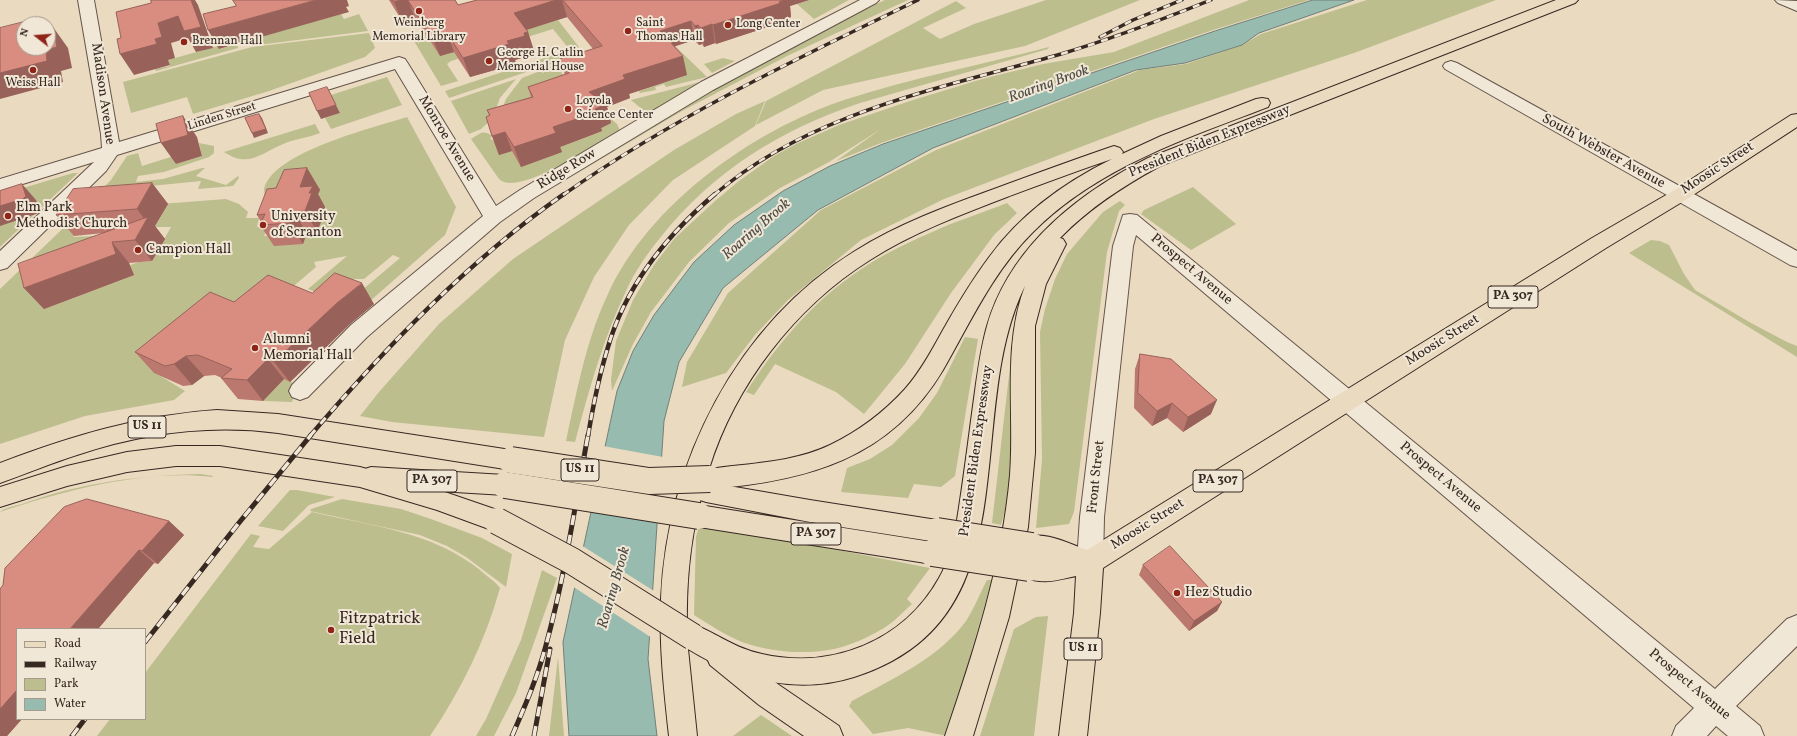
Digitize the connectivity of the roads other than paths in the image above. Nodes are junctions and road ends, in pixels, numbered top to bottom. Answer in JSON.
{"nodes":[{"id":1,"x":86,"y":0,"type":"edge"},
{"id":2,"x":871,"y":0,"type":"edge"},
{"id":3,"x":1539,"y":0,"type":"edge"},
{"id":4,"x":1570,"y":0,"type":"edge"},
{"id":5,"x":1783,"y":0,"type":"edge"},
{"id":6,"x":1797,"y":6,"type":"edge"},
{"id":7,"x":399,"y":62,"type":"joint"},
{"id":8,"x":1451,"y":66,"type":"dead end"},
{"id":9,"x":1797,"y":119,"type":"edge"},
{"id":10,"x":1204,"y":126,"type":"junction"},
{"id":11,"x":110,"y":151,"type":"junction"},
{"id":12,"x":0,"y":185,"type":"edge"},
{"id":13,"x":1680,"y":195,"type":"junction"},
{"id":14,"x":1094,"y":197,"type":"junction"},
{"id":15,"x":493,"y":217,"type":"junction"},
{"id":16,"x":1130,"y":220,"type":"joint"},
{"id":17,"x":1797,"y":260,"type":"edge"},
{"id":18,"x":0,"y":263,"type":"edge"},
{"id":19,"x":300,"y":391,"type":"dead end"},
{"id":20,"x":1348,"y":401,"type":"junction"},
{"id":21,"x":0,"y":473,"type":"edge"},
{"id":22,"x":360,"y":477,"type":"junction"},
{"id":23,"x":708,"y":486,"type":"junction"},
{"id":24,"x":0,"y":497,"type":"edge"},
{"id":25,"x":935,"y":542,"type":"junction"},
{"id":26,"x":1090,"y":562,"type":"junction"},
{"id":27,"x":1797,"y":628,"type":"edge"},
{"id":28,"x":702,"y":643,"type":"junction"},
{"id":29,"x":1716,"y":707,"type":"junction"},
{"id":30,"x":683,"y":736,"type":"edge"},
{"id":31,"x":829,"y":736,"type":"edge"},
{"id":32,"x":959,"y":736,"type":"edge"},
{"id":33,"x":1073,"y":736,"type":"edge"},
{"id":34,"x":1686,"y":736,"type":"edge"},
{"id":35,"x":1750,"y":736,"type":"edge"}],
"edges":[{"from":1,"to":11,"type":"street","name":"Madison Avenue"},
{"from":2,"to":15,"type":"street","name":"Ridge Row"},
{"from":3,"to":10,"type":"main road","name":"President Biden Expressway"},
{"from":4,"to":14,"type":"main road","name":"President Biden Expressway"},
{"from":5,"to":6,"type":"street"},
{"from":7,"to":11,"type":"street","name":"Linden Street"},
{"from":7,"to":15,"type":"street","name":"Monroe Avenue"},
{"from":8,"to":13,"type":"street","name":"South Webster Avenue"},
{"from":9,"to":13,"type":"main road","name":"Moosic Street","number":"PA 307"},
{"from":10,"to":23,"type":"main road","name":"President Biden Expressway"},
{"from":10,"to":30,"type":"main road"},
{"from":11,"to":12,"type":"street","name":"Linden Street"},
{"from":11,"to":18,"type":"street","name":"Madison Avenue"},
{"from":13,"to":17,"type":"street","name":"South Webster Avenue"},
{"from":13,"to":20,"type":"main road","name":"Moosic Street","number":"PA 307"},
{"from":14,"to":28,"type":"main road","name":"President Biden Expressway"},
{"from":14,"to":32,"type":"main road"},
{"from":15,"to":19,"type":"street","name":"Ridge Row"},
{"from":16,"to":20,"type":"street","name":"Prospect Avenue"},
{"from":16,"to":26,"type":"street","name":"Front Street"},
{"from":20,"to":26,"type":"main road","name":"Moosic Street","number":"PA 307"},
{"from":20,"to":29,"type":"street","name":"Prospect Avenue"},
{"from":21,"to":23,"type":"main road","number":"US 11","bridge":true},
{"from":22,"to":24,"type":"main road","number":"US 11"},
{"from":22,"to":25,"type":"main road","number":"PA 307","bridge":true},
{"from":22,"to":28,"type":"main road","name":"President Biden Expressway","number":"US 11","bridge":true},
{"from":23,"to":25,"type":"main road","number":"US 11"},
{"from":25,"to":26,"type":"main road","number":"PA 307","bridge":true},
{"from":26,"to":33,"type":"main road","name":"Front Street","number":"US 11"},
{"from":27,"to":29,"type":"street"},
{"from":28,"to":31,"type":"main road","number":"US 11"},
{"from":29,"to":34,"type":"street"},
{"from":29,"to":35,"type":"street","name":"Prospect Avenue"}]}
